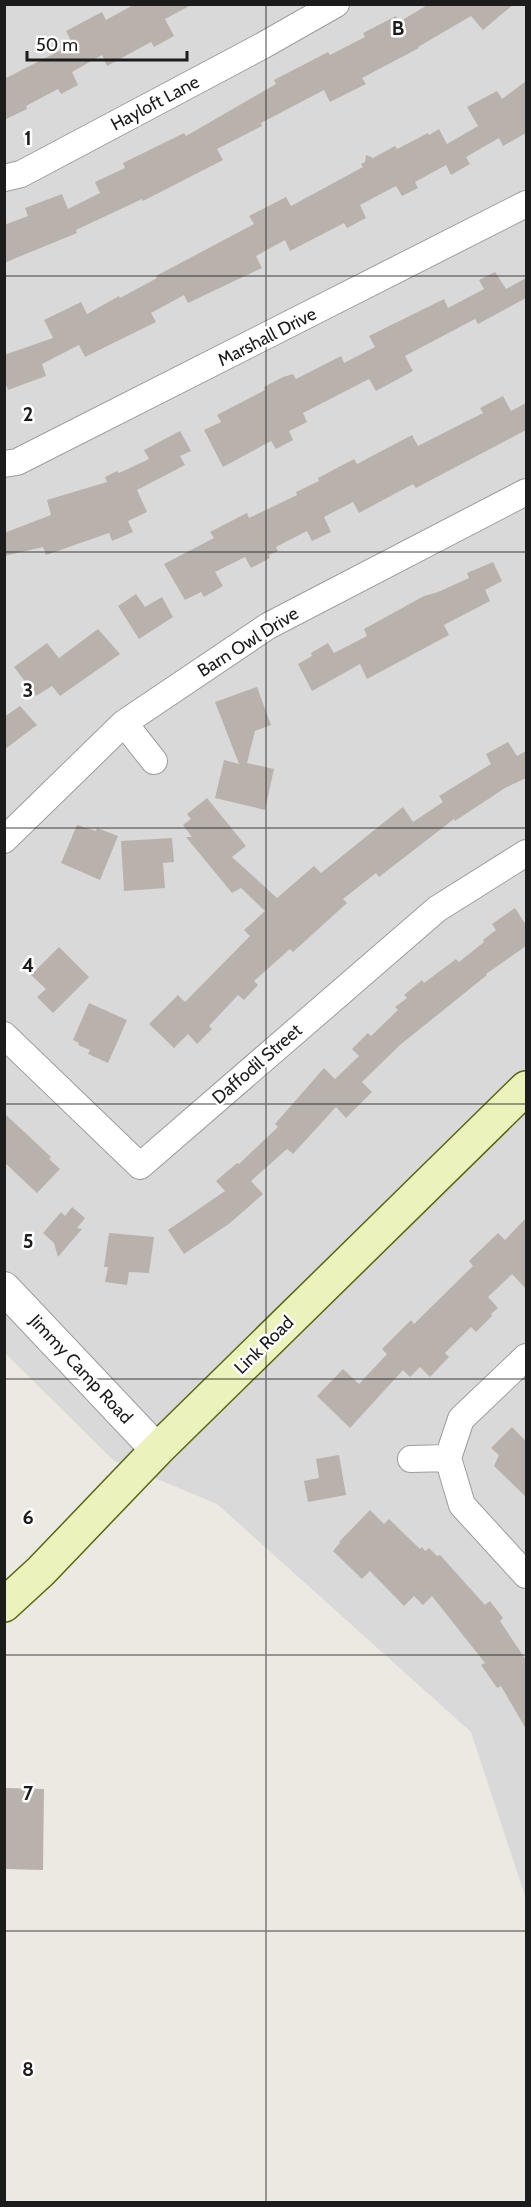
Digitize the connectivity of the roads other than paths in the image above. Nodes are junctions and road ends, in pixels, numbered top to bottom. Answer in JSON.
{"nodes":[{"id":1,"x":336,"y":4,"type":"edge"},
{"id":2,"x":4,"y":178,"type":"edge"},
{"id":3,"x":526,"y":204,"type":"edge"},
{"id":4,"x":4,"y":464,"type":"edge"},
{"id":5,"x":526,"y":492,"type":"edge"},
{"id":6,"x":124,"y":723,"type":"junction"},
{"id":7,"x":154,"y":761,"type":"dead end"},
{"id":8,"x":4,"y":840,"type":"edge"},
{"id":9,"x":526,"y":853,"type":"edge"},
{"id":10,"x":4,"y":1035,"type":"edge"},
{"id":11,"x":526,"y":1088,"type":"edge"},
{"id":12,"x":4,"y":1288,"type":"edge"},
{"id":13,"x":526,"y":1357,"type":"edge"},
{"id":14,"x":157,"y":1450,"type":"junction"},
{"id":15,"x":448,"y":1458,"type":"junction"},
{"id":16,"x":411,"y":1459,"type":"dead end"},
{"id":17,"x":526,"y":1575,"type":"edge"},
{"id":18,"x":4,"y":1605,"type":"edge"}],
"edges":[{"from":1,"to":2,"type":"street","name":"Hayloft Lane"},
{"from":3,"to":4,"type":"street","name":"Marshall Drive"},
{"from":5,"to":6,"type":"street","name":"Barn Owl Drive"},
{"from":6,"to":7,"type":"street"},
{"from":6,"to":8,"type":"street","name":"Barn Owl Drive"},
{"from":9,"to":10,"type":"street","name":"Daffodil Street"},
{"from":11,"to":14,"type":"main road","name":"Link Road"},
{"from":12,"to":14,"type":"street","name":"Jimmy Camp Road"},
{"from":13,"to":15,"type":"street"},
{"from":14,"to":18,"type":"main road","name":"Link Road"},
{"from":15,"to":16,"type":"street"},
{"from":15,"to":17,"type":"street"}]}
